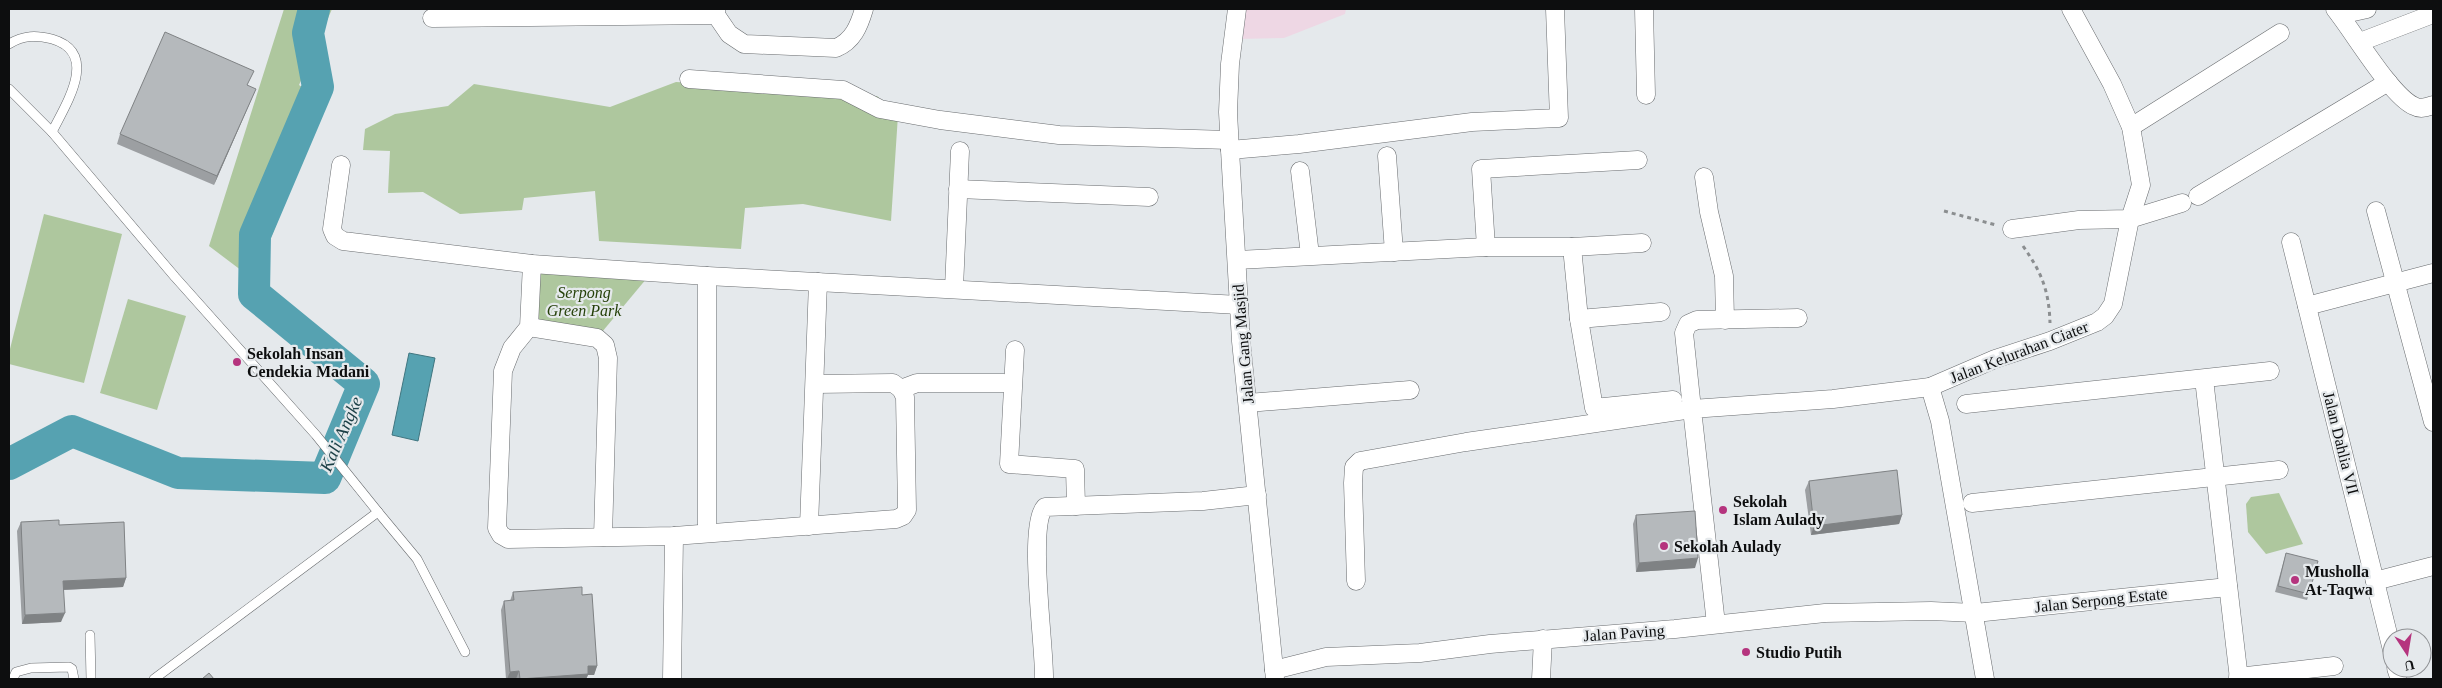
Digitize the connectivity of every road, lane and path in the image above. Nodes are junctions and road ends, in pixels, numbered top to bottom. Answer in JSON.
{"nodes":[{"id":1,"x":864,"y":9,"type":"edge"},
{"id":2,"x":1237,"y":9,"type":"edge"},
{"id":3,"x":1555,"y":9,"type":"edge"},
{"id":4,"x":1644,"y":9,"type":"edge"},
{"id":5,"x":2071,"y":9,"type":"edge"},
{"id":6,"x":2367,"y":9,"type":"edge"},
{"id":7,"x":716,"y":12,"type":"edge"},
{"id":8,"x":2338,"y":12,"type":"edge"},
{"id":9,"x":2433,"y":14,"type":"edge"},
{"id":10,"x":432,"y":18,"type":"dead end"},
{"id":11,"x":2280,"y":32,"type":"dead end"},
{"id":12,"x":2360,"y":42,"type":"junction"},
{"id":13,"x":9,"y":44,"type":"edge"},
{"id":14,"x":689,"y":79,"type":"dead end"},
{"id":15,"x":2388,"y":82,"type":"junction"},
{"id":16,"x":9,"y":89,"type":"edge"},
{"id":17,"x":1646,"y":95,"type":"dead end"},
{"id":18,"x":2433,"y":105,"type":"edge"},
{"id":19,"x":2131,"y":127,"type":"junction"},
{"id":20,"x":52,"y":132,"type":"junction"},
{"id":21,"x":1229,"y":145,"type":"junction"},
{"id":22,"x":960,"y":151,"type":"dead end"},
{"id":23,"x":1387,"y":156,"type":"dead end"},
{"id":24,"x":1638,"y":160,"type":"dead end"},
{"id":25,"x":341,"y":165,"type":"dead end"},
{"id":26,"x":1300,"y":171,"type":"dead end"},
{"id":27,"x":1704,"y":177,"type":"dead end"},
{"id":28,"x":958,"y":189,"type":"junction"},
{"id":29,"x":1149,"y":197,"type":"dead end"},
{"id":30,"x":1944,"y":211,"type":"dead end"},
{"id":31,"x":2376,"y":211,"type":"dead end"},
{"id":32,"x":2130,"y":219,"type":"junction"},
{"id":33,"x":2012,"y":229,"type":"junction"},
{"id":34,"x":2291,"y":242,"type":"dead end"},
{"id":35,"x":1642,"y":243,"type":"dead end"},
{"id":36,"x":1486,"y":247,"type":"junction"},
{"id":37,"x":1572,"y":247,"type":"junction"},
{"id":38,"x":1394,"y":252,"type":"junction"},
{"id":39,"x":1310,"y":254,"type":"junction"},
{"id":40,"x":1237,"y":260,"type":"junction"},
{"id":41,"x":532,"y":264,"type":"junction"},
{"id":42,"x":2433,"y":273,"type":"edge"},
{"id":43,"x":708,"y":276,"type":"junction"},
{"id":44,"x":818,"y":282,"type":"junction"},
{"id":45,"x":2395,"y":282,"type":"junction"},
{"id":46,"x":954,"y":288,"type":"junction"},
{"id":47,"x":1239,"y":305,"type":"junction"},
{"id":48,"x":2307,"y":306,"type":"junction"},
{"id":49,"x":1661,"y":312,"type":"dead end"},
{"id":50,"x":1798,"y":318,"type":"dead end"},
{"id":51,"x":1580,"y":319,"type":"junction"},
{"id":52,"x":1725,"y":320,"type":"junction"},
{"id":53,"x":529,"y":326,"type":"junction"},
{"id":54,"x":2050,"y":341,"type":"junction"},
{"id":55,"x":1015,"y":350,"type":"dead end"},
{"id":56,"x":2270,"y":371,"type":"dead end"},
{"id":57,"x":2204,"y":379,"type":"junction"},
{"id":58,"x":1004,"y":383,"type":"dead end"},
{"id":59,"x":815,"y":384,"type":"junction"},
{"id":60,"x":1930,"y":387,"type":"junction"},
{"id":61,"x":901,"y":389,"type":"junction"},
{"id":62,"x":1410,"y":390,"type":"dead end"},
{"id":63,"x":1673,"y":400,"type":"dead end"},
{"id":64,"x":1248,"y":403,"type":"junction"},
{"id":65,"x":1966,"y":404,"type":"dead end"},
{"id":66,"x":1692,"y":409,"type":"junction"},
{"id":67,"x":2433,"y":422,"type":"edge"},
{"id":68,"x":2279,"y":470,"type":"dead end"},
{"id":69,"x":2216,"y":477,"type":"junction"},
{"id":70,"x":1257,"y":495,"type":"junction"},
{"id":71,"x":1972,"y":503,"type":"dead end"},
{"id":72,"x":1076,"y":506,"type":"junction"},
{"id":73,"x":378,"y":512,"type":"junction"},
{"id":74,"x":809,"y":526,"type":"junction"},
{"id":75,"x":707,"y":532,"type":"junction"},
{"id":76,"x":674,"y":536,"type":"junction"},
{"id":77,"x":603,"y":537,"type":"junction"},
{"id":78,"x":2433,"y":566,"type":"edge"},
{"id":79,"x":1356,"y":581,"type":"dead end"},
{"id":80,"x":2375,"y":581,"type":"junction"},
{"id":81,"x":2228,"y":587,"type":"junction"},
{"id":82,"x":1975,"y":613,"type":"junction"},
{"id":83,"x":1716,"y":624,"type":"junction"},
{"id":84,"x":2387,"y":628,"type":"edge"},
{"id":85,"x":90,"y":634,"type":"dead end"},
{"id":86,"x":1543,"y":639,"type":"junction"},
{"id":87,"x":465,"y":652,"type":"dead end"},
{"id":88,"x":2334,"y":666,"type":"dead end"},
{"id":89,"x":1274,"y":674,"type":"edge"},
{"id":90,"x":2238,"y":678,"type":"edge"},
{"id":91,"x":13,"y":679,"type":"edge"},
{"id":92,"x":74,"y":679,"type":"edge"},
{"id":93,"x":91,"y":679,"type":"edge"},
{"id":94,"x":154,"y":679,"type":"edge"},
{"id":95,"x":672,"y":679,"type":"edge"},
{"id":96,"x":1044,"y":679,"type":"edge"},
{"id":97,"x":1541,"y":679,"type":"edge"},
{"id":98,"x":1985,"y":679,"type":"edge"}],
"edges":[{"from":1,"to":7,"type":"street"},
{"from":2,"to":21,"type":"street","name":"Jalan Gang Masjid"},
{"from":3,"to":21,"type":"street"},
{"from":4,"to":17,"type":"street"},
{"from":5,"to":19,"type":"street","name":"Jalan Kelurahan Ciater"},
{"from":6,"to":8,"type":"street"},
{"from":7,"to":10,"type":"street"},
{"from":8,"to":12,"type":"street"},
{"from":9,"to":12,"type":"street"},
{"from":11,"to":19,"type":"street"},
{"from":12,"to":15,"type":"street"},
{"from":13,"to":20,"type":"lane"},
{"from":14,"to":21,"type":"street"},
{"from":15,"to":18,"type":"street"},
{"from":15,"to":32,"type":"street"},
{"from":16,"to":20,"type":"lane"},
{"from":19,"to":32,"type":"street","name":"Jalan Kelurahan Ciater"},
{"from":20,"to":73,"type":"lane"},
{"from":21,"to":40,"type":"street","name":"Jalan Gang Masjid"},
{"from":22,"to":28,"type":"street"},
{"from":23,"to":38,"type":"street"},
{"from":24,"to":36,"type":"street"},
{"from":25,"to":41,"type":"street"},
{"from":26,"to":39,"type":"street"},
{"from":27,"to":52,"type":"street"},
{"from":28,"to":29,"type":"street"},
{"from":28,"to":46,"type":"street"},
{"from":30,"to":33,"type":"path"},
{"from":31,"to":45,"type":"street"},
{"from":32,"to":33,"type":"street"},
{"from":32,"to":54,"type":"street","name":"Jalan Kelurahan Ciater"},
{"from":33,"to":54,"type":"path"},
{"from":34,"to":48,"type":"street","name":"Jalan Dahlia VII"},
{"from":35,"to":37,"type":"street"},
{"from":36,"to":37,"type":"street"},
{"from":36,"to":38,"type":"street"},
{"from":37,"to":51,"type":"street"},
{"from":38,"to":39,"type":"street"},
{"from":39,"to":40,"type":"street"},
{"from":40,"to":47,"type":"street","name":"Jalan Gang Masjid"},
{"from":41,"to":43,"type":"street"},
{"from":41,"to":53,"type":"street"},
{"from":42,"to":45,"type":"street"},
{"from":43,"to":44,"type":"street"},
{"from":43,"to":75,"type":"street"},
{"from":44,"to":46,"type":"street"},
{"from":44,"to":59,"type":"street"},
{"from":45,"to":48,"type":"street"},
{"from":45,"to":67,"type":"street"},
{"from":46,"to":47,"type":"street"},
{"from":47,"to":64,"type":"street","name":"Jalan Gang Masjid"},
{"from":48,"to":80,"type":"street","name":"Jalan Dahlia VII"},
{"from":49,"to":51,"type":"street"},
{"from":50,"to":52,"type":"street"},
{"from":51,"to":63,"type":"street"},
{"from":52,"to":66,"type":"street"},
{"from":53,"to":77,"type":"street"},
{"from":53,"to":77,"type":"street"},
{"from":54,"to":60,"type":"street","name":"Jalan Kelurahan Ciater"},
{"from":55,"to":72,"type":"street"},
{"from":56,"to":57,"type":"street"},
{"from":57,"to":65,"type":"street"},
{"from":57,"to":69,"type":"street"},
{"from":58,"to":61,"type":"street"},
{"from":59,"to":61,"type":"street"},
{"from":59,"to":74,"type":"street"},
{"from":60,"to":66,"type":"street"},
{"from":60,"to":82,"type":"street","name":"Jalan Kelurahan Ciater"},
{"from":61,"to":74,"type":"street"},
{"from":62,"to":64,"type":"street"},
{"from":64,"to":70,"type":"street","name":"Jalan Gang Masjid"},
{"from":66,"to":79,"type":"street"},
{"from":66,"to":83,"type":"street"},
{"from":68,"to":69,"type":"street"},
{"from":69,"to":71,"type":"street"},
{"from":69,"to":81,"type":"street"},
{"from":70,"to":72,"type":"street"},
{"from":70,"to":89,"type":"street","name":"Jalan Gang Masjid"},
{"from":72,"to":96,"type":"street"},
{"from":73,"to":87,"type":"lane"},
{"from":73,"to":94,"type":"lane"},
{"from":74,"to":75,"type":"street"},
{"from":75,"to":76,"type":"street"},
{"from":76,"to":77,"type":"street"},
{"from":76,"to":95,"type":"street"},
{"from":78,"to":80,"type":"street"},
{"from":80,"to":84,"type":"street","name":"Jalan Dahlia VII"},
{"from":81,"to":82,"type":"street","name":"Jalan Serpong Estate"},
{"from":81,"to":90,"type":"street"},
{"from":82,"to":83,"type":"street","name":"Jalan Paving"},
{"from":82,"to":98,"type":"street","name":"Jalan Kelurahan Ciater"},
{"from":83,"to":86,"type":"street","name":"Jalan Paving"},
{"from":85,"to":93,"type":"lane"},
{"from":86,"to":89,"type":"street","name":"Jalan Paving"},
{"from":86,"to":97,"type":"street"},
{"from":88,"to":90,"type":"street"},
{"from":91,"to":92,"type":"lane"}]}
